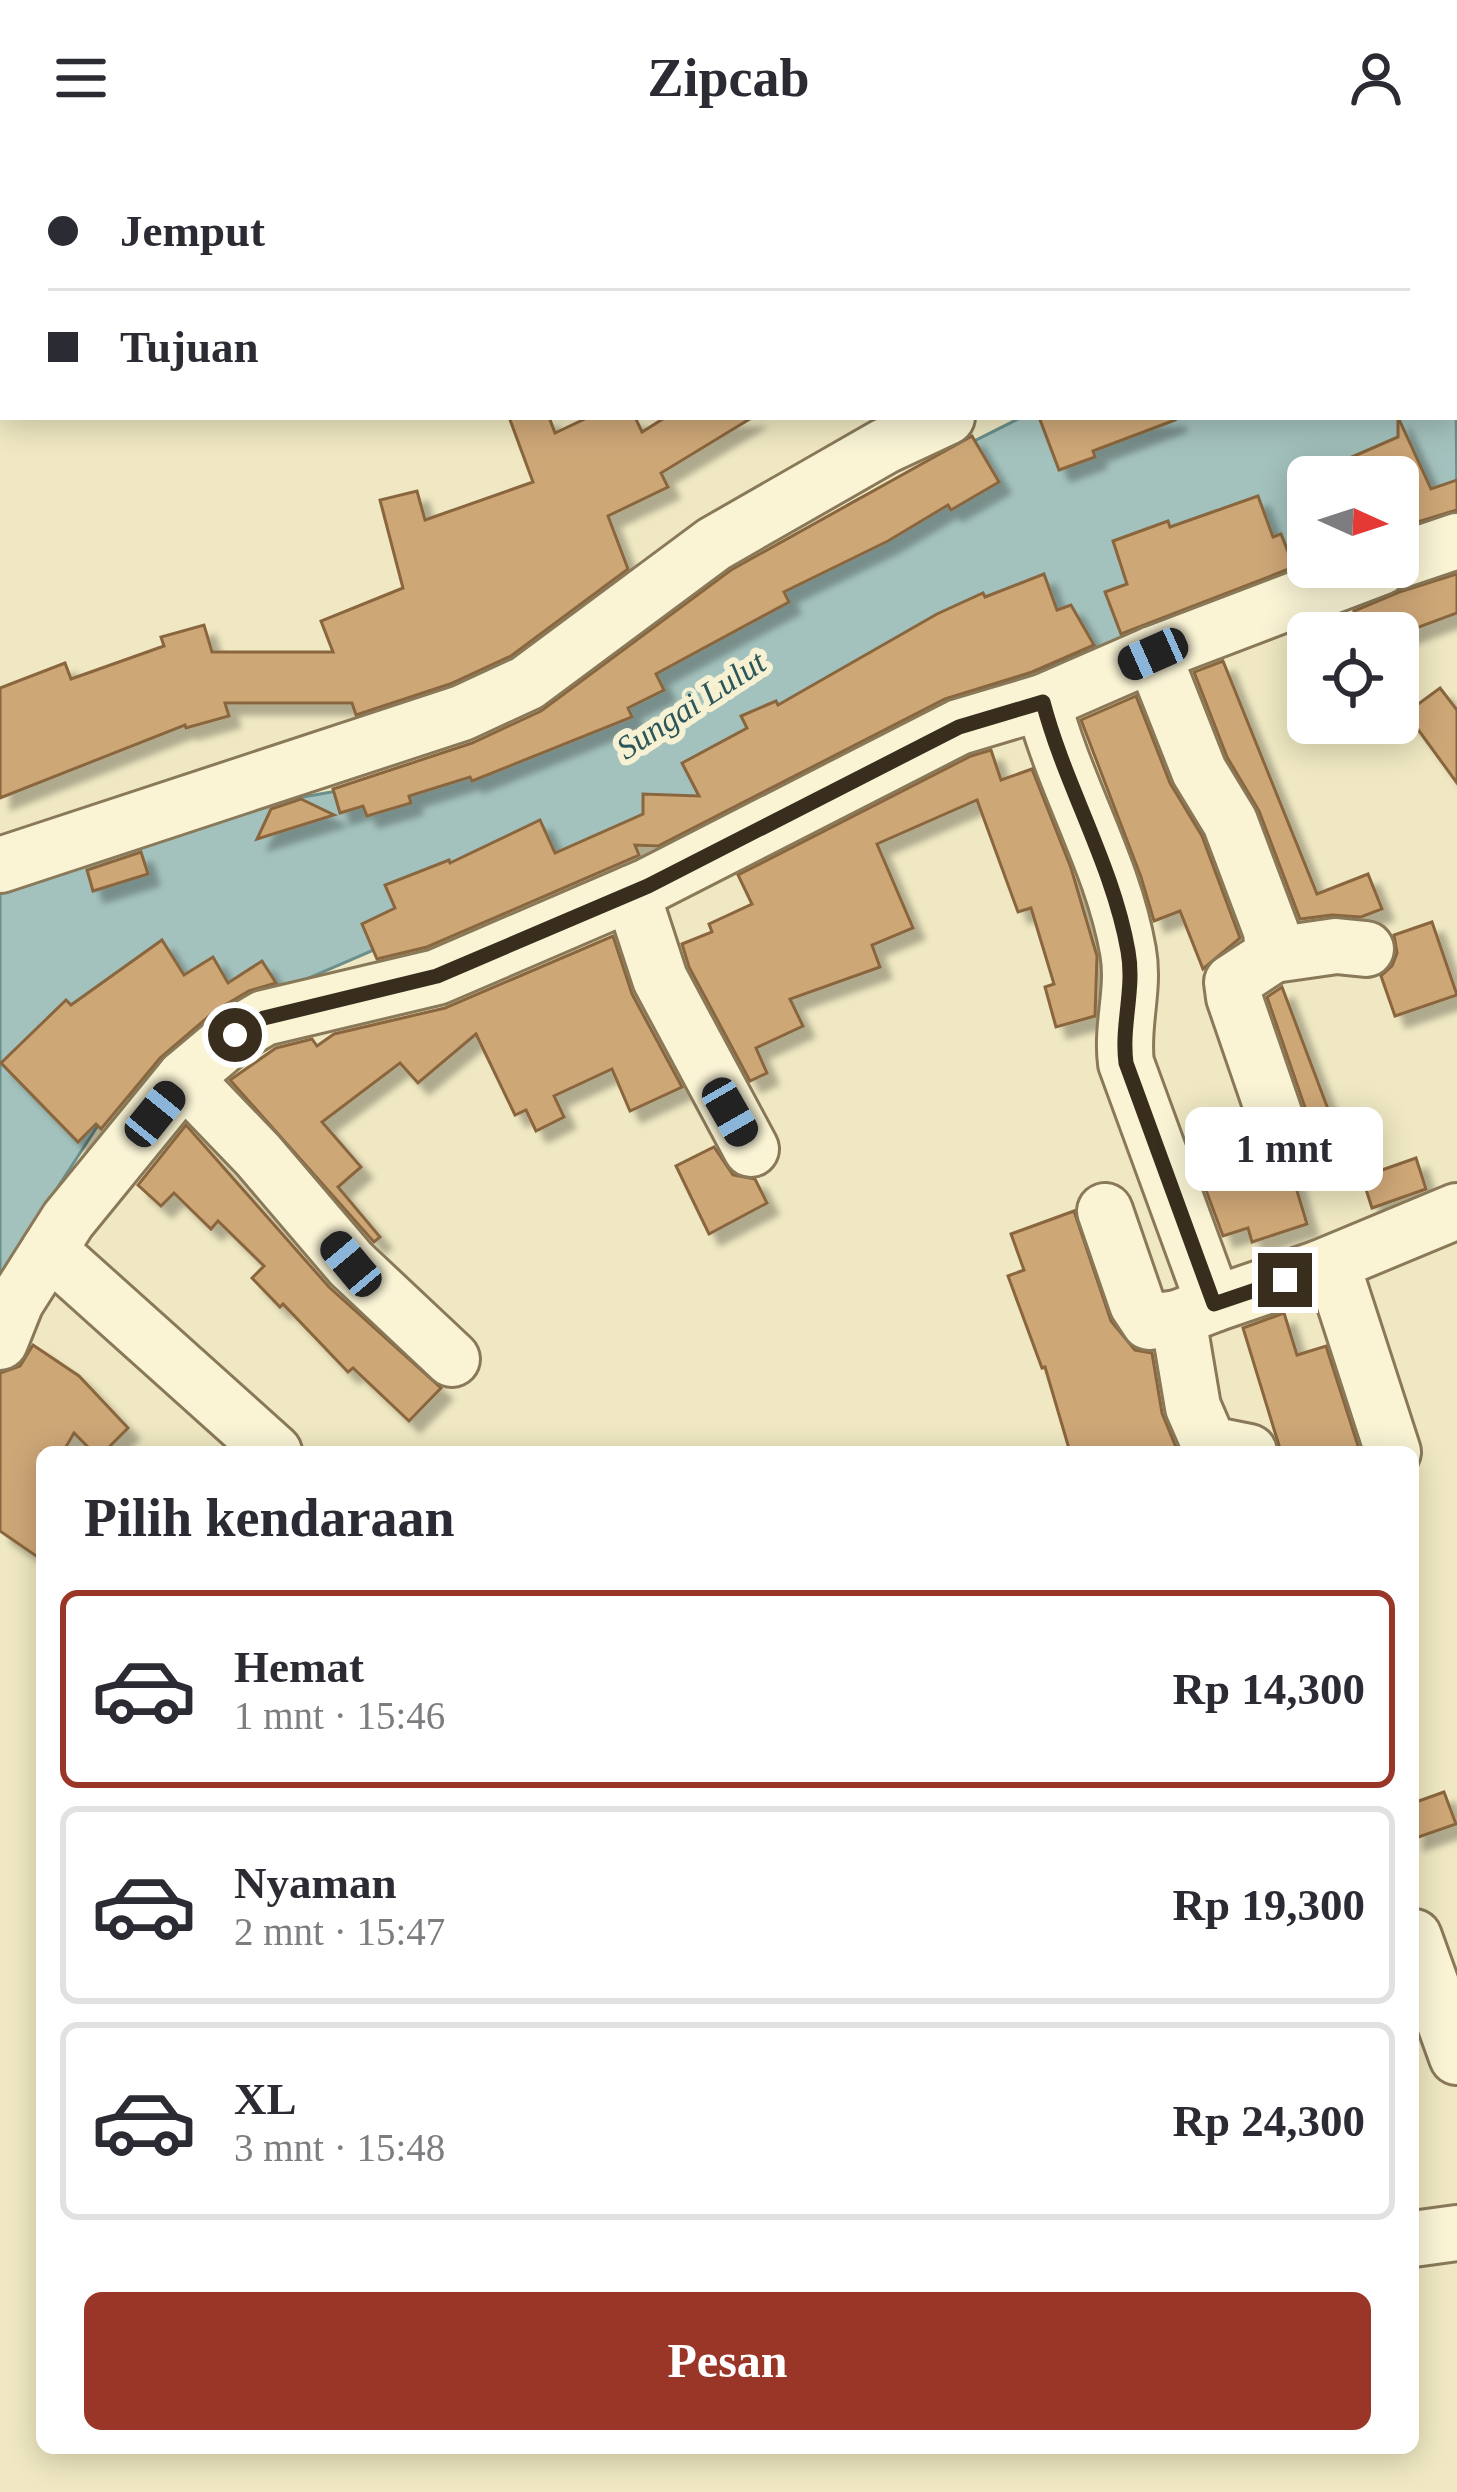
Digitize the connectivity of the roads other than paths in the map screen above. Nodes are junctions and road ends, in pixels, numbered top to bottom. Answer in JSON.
{"nodes":[{"id":1,"x":940,"y":420,"type":"edge"},
{"id":2,"x":1457,"y":541,"type":"edge"},
{"id":3,"x":1419,"y":554,"type":"edge"},
{"id":4,"x":1323,"y":588,"type":"edge"},
{"id":5,"x":1153,"y":654,"type":"junction"},
{"id":6,"x":1043,"y":702,"type":"junction"},
{"id":7,"x":0,"y":865,"type":"edge"},
{"id":8,"x":632,"y":893,"type":"junction"},
{"id":9,"x":1282,"y":955,"type":"junction"},
{"id":10,"x":1366,"y":967,"type":"dead end"},
{"id":11,"x":184,"y":1078,"type":"junction"},
{"id":12,"x":1281,"y":1134,"type":"dead end"},
{"id":13,"x":752,"y":1149,"type":"dead end"},
{"id":14,"x":1105,"y":1211,"type":"dead end"},
{"id":15,"x":1457,"y":1211,"type":"edge"},
{"id":16,"x":49,"y":1250,"type":"junction"},
{"id":17,"x":1320,"y":1268,"type":"junction"},
{"id":18,"x":1196,"y":1311,"type":"junction"},
{"id":19,"x":0,"y":1342,"type":"edge"},
{"id":20,"x":452,"y":1359,"type":"dead end"},
{"id":21,"x":267,"y":1446,"type":"edge"},
{"id":22,"x":1225,"y":1446,"type":"edge"},
{"id":23,"x":1392,"y":1446,"type":"edge"},
{"id":24,"x":1419,"y":1951,"type":"edge"},
{"id":25,"x":1457,"y":2057,"type":"edge"},
{"id":26,"x":1457,"y":2233,"type":"edge"},
{"id":27,"x":1419,"y":2238,"type":"edge"}],
"edges":[{"from":1,"to":7,"type":"street"},
{"from":2,"to":3,"type":"street"},
{"from":4,"to":5,"type":"street"},
{"from":5,"to":6,"type":"street"},
{"from":5,"to":9,"type":"street"},
{"from":6,"to":8,"type":"street"},
{"from":6,"to":18,"type":"street"},
{"from":8,"to":11,"type":"street"},
{"from":8,"to":13,"type":"street"},
{"from":9,"to":10,"type":"street"},
{"from":9,"to":12,"type":"street"},
{"from":11,"to":16,"type":"street"},
{"from":11,"to":20,"type":"street"},
{"from":14,"to":18,"type":"street"},
{"from":15,"to":17,"type":"street"},
{"from":16,"to":19,"type":"street"},
{"from":16,"to":21,"type":"street"},
{"from":17,"to":18,"type":"street"},
{"from":17,"to":23,"type":"street"},
{"from":18,"to":22,"type":"street"},
{"from":24,"to":25,"type":"street"},
{"from":26,"to":27,"type":"street"}]}
